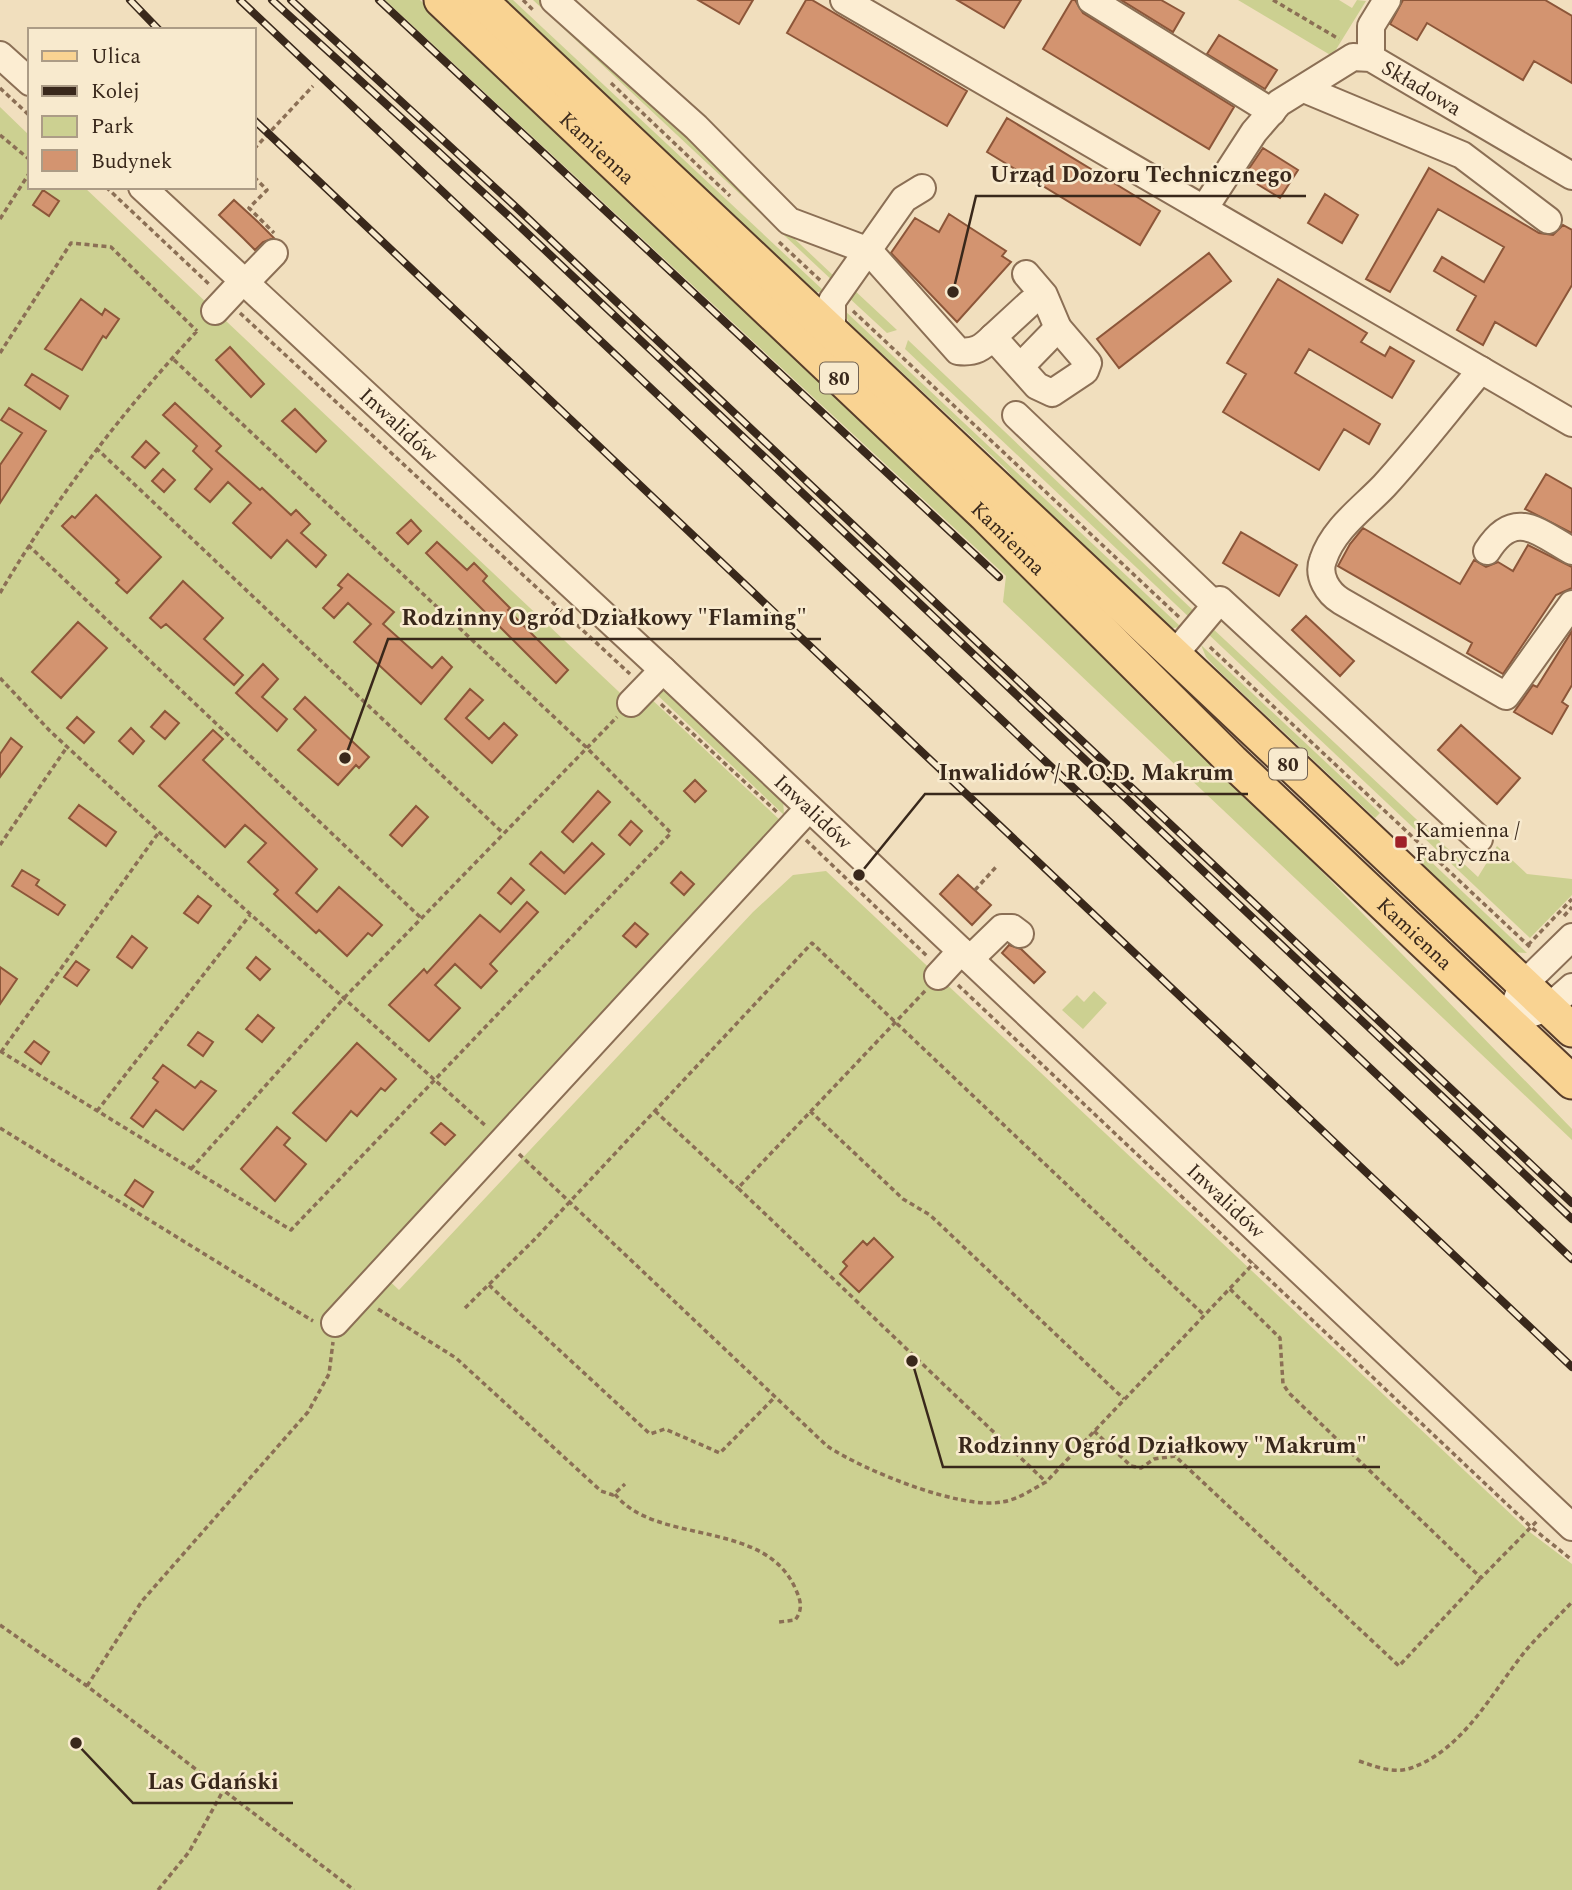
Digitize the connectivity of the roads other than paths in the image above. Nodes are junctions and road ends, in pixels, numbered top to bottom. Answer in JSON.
{"nodes":[{"id":1,"x":440,"y":0,"type":"edge"},
{"id":2,"x":480,"y":0,"type":"edge"},
{"id":3,"x":844,"y":0,"type":"edge"},
{"id":4,"x":1091,"y":0,"type":"edge"},
{"id":5,"x":1387,"y":0,"type":"edge"},
{"id":6,"x":548,"y":10,"type":"edge"},
{"id":7,"x":0,"y":55,"type":"edge"},
{"id":8,"x":1371,"y":58,"type":"junction"},
{"id":9,"x":28,"y":80,"type":"edge"},
{"id":10,"x":1304,"y":89,"type":"junction"},
{"id":11,"x":1272,"y":112,"type":"junction"},
{"id":12,"x":1572,"y":176,"type":"edge"},
{"id":13,"x":922,"y":188,"type":"dead end"},
{"id":14,"x":144,"y":189,"type":"edge"},
{"id":15,"x":1204,"y":209,"type":"junction"},
{"id":16,"x":1548,"y":220,"type":"dead end"},
{"id":17,"x":869,"y":251,"type":"junction"},
{"id":18,"x":274,"y":253,"type":"dead end"},
{"id":19,"x":1026,"y":274,"type":"dead end"},
{"id":20,"x":232,"y":294,"type":"junction"},
{"id":21,"x":823,"y":301,"type":"junction"},
{"id":22,"x":1030,"y":303,"type":"dead end"},
{"id":23,"x":1058,"y":328,"type":"junction"},
{"id":24,"x":993,"y":337,"type":"junction"},
{"id":25,"x":1021,"y":366,"type":"junction"},
{"id":26,"x":1481,"y":370,"type":"junction"},
{"id":27,"x":1016,"y":415,"type":"dead end"},
{"id":28,"x":1572,"y":423,"type":"edge"},
{"id":29,"x":1487,"y":551,"type":"dead end"},
{"id":30,"x":1572,"y":551,"type":"edge"},
{"id":31,"x":1572,"y":604,"type":"edge"},
{"id":32,"x":1216,"y":606,"type":"junction"},
{"id":33,"x":1184,"y":644,"type":"junction"},
{"id":34,"x":800,"y":817,"type":"junction"},
{"id":35,"x":1479,"y":839,"type":"dead end"},
{"id":36,"x":1020,"y":934,"type":"dead end"},
{"id":37,"x":1572,"y":937,"type":"edge"},
{"id":38,"x":965,"y":955,"type":"junction"},
{"id":39,"x":941,"y":974,"type":"road end"},
{"id":40,"x":1522,"y":986,"type":"junction"},
{"id":41,"x":1560,"y":998,"type":"edge"},
{"id":42,"x":1508,"y":1022,"type":"junction"},
{"id":43,"x":1572,"y":1030,"type":"edge"},
{"id":44,"x":1572,"y":1082,"type":"edge"},
{"id":45,"x":335,"y":1323,"type":"road end"},
{"id":46,"x":1572,"y":1527,"type":"edge"}],
"edges":[{"from":1,"to":42,"type":"main road","name":"Kamienna","number":"80"},
{"from":2,"to":21,"type":"main road","name":"Kamienna","number":"80"},
{"from":3,"to":15,"type":"street"},
{"from":4,"to":11,"type":"street"},
{"from":5,"to":8,"type":"street"},
{"from":6,"to":17,"type":"street"},
{"from":7,"to":9,"type":"street"},
{"from":8,"to":10,"type":"street"},
{"from":8,"to":12,"type":"street","name":"Składowa"},
{"from":10,"to":11,"type":"street"},
{"from":10,"to":16,"type":"street"},
{"from":11,"to":15,"type":"street"},
{"from":13,"to":17,"type":"street"},
{"from":14,"to":20,"type":"street","name":"Inwalidów"},
{"from":15,"to":26,"type":"street"},
{"from":17,"to":21,"type":"street"},
{"from":17,"to":24,"type":"street"},
{"from":18,"to":20,"type":"street"},
{"from":19,"to":23,"type":"street"},
{"from":20,"to":34,"type":"street","name":"Inwalidów"},
{"from":21,"to":33,"type":"main road","name":"Kamienna","number":"80"},
{"from":22,"to":24,"type":"street"},
{"from":23,"to":25,"type":"street"},
{"from":23,"to":25,"type":"street"},
{"from":24,"to":25,"type":"street"},
{"from":26,"to":28,"type":"street"},
{"from":26,"to":31,"type":"street"},
{"from":27,"to":32,"type":"street"},
{"from":29,"to":30,"type":"street"},
{"from":32,"to":33,"type":"street"},
{"from":32,"to":35,"type":"street"},
{"from":33,"to":40,"type":"main road","name":"Kamienna","number":"80"},
{"from":34,"to":38,"type":"street","name":"Inwalidów"},
{"from":34,"to":45,"type":"street"},
{"from":36,"to":38,"type":"street"},
{"from":37,"to":40,"type":"street"},
{"from":38,"to":39,"type":"street"},
{"from":38,"to":46,"type":"street","name":"Inwalidów"},
{"from":40,"to":41,"type":"main road","name":"Kamienna","number":"80"},
{"from":40,"to":42,"type":"street"},
{"from":41,"to":42,"type":"street"},
{"from":41,"to":43,"type":"main road","name":"Kamienna","number":"80"},
{"from":42,"to":44,"type":"main road","name":"Kamienna","number":"80"}]}
